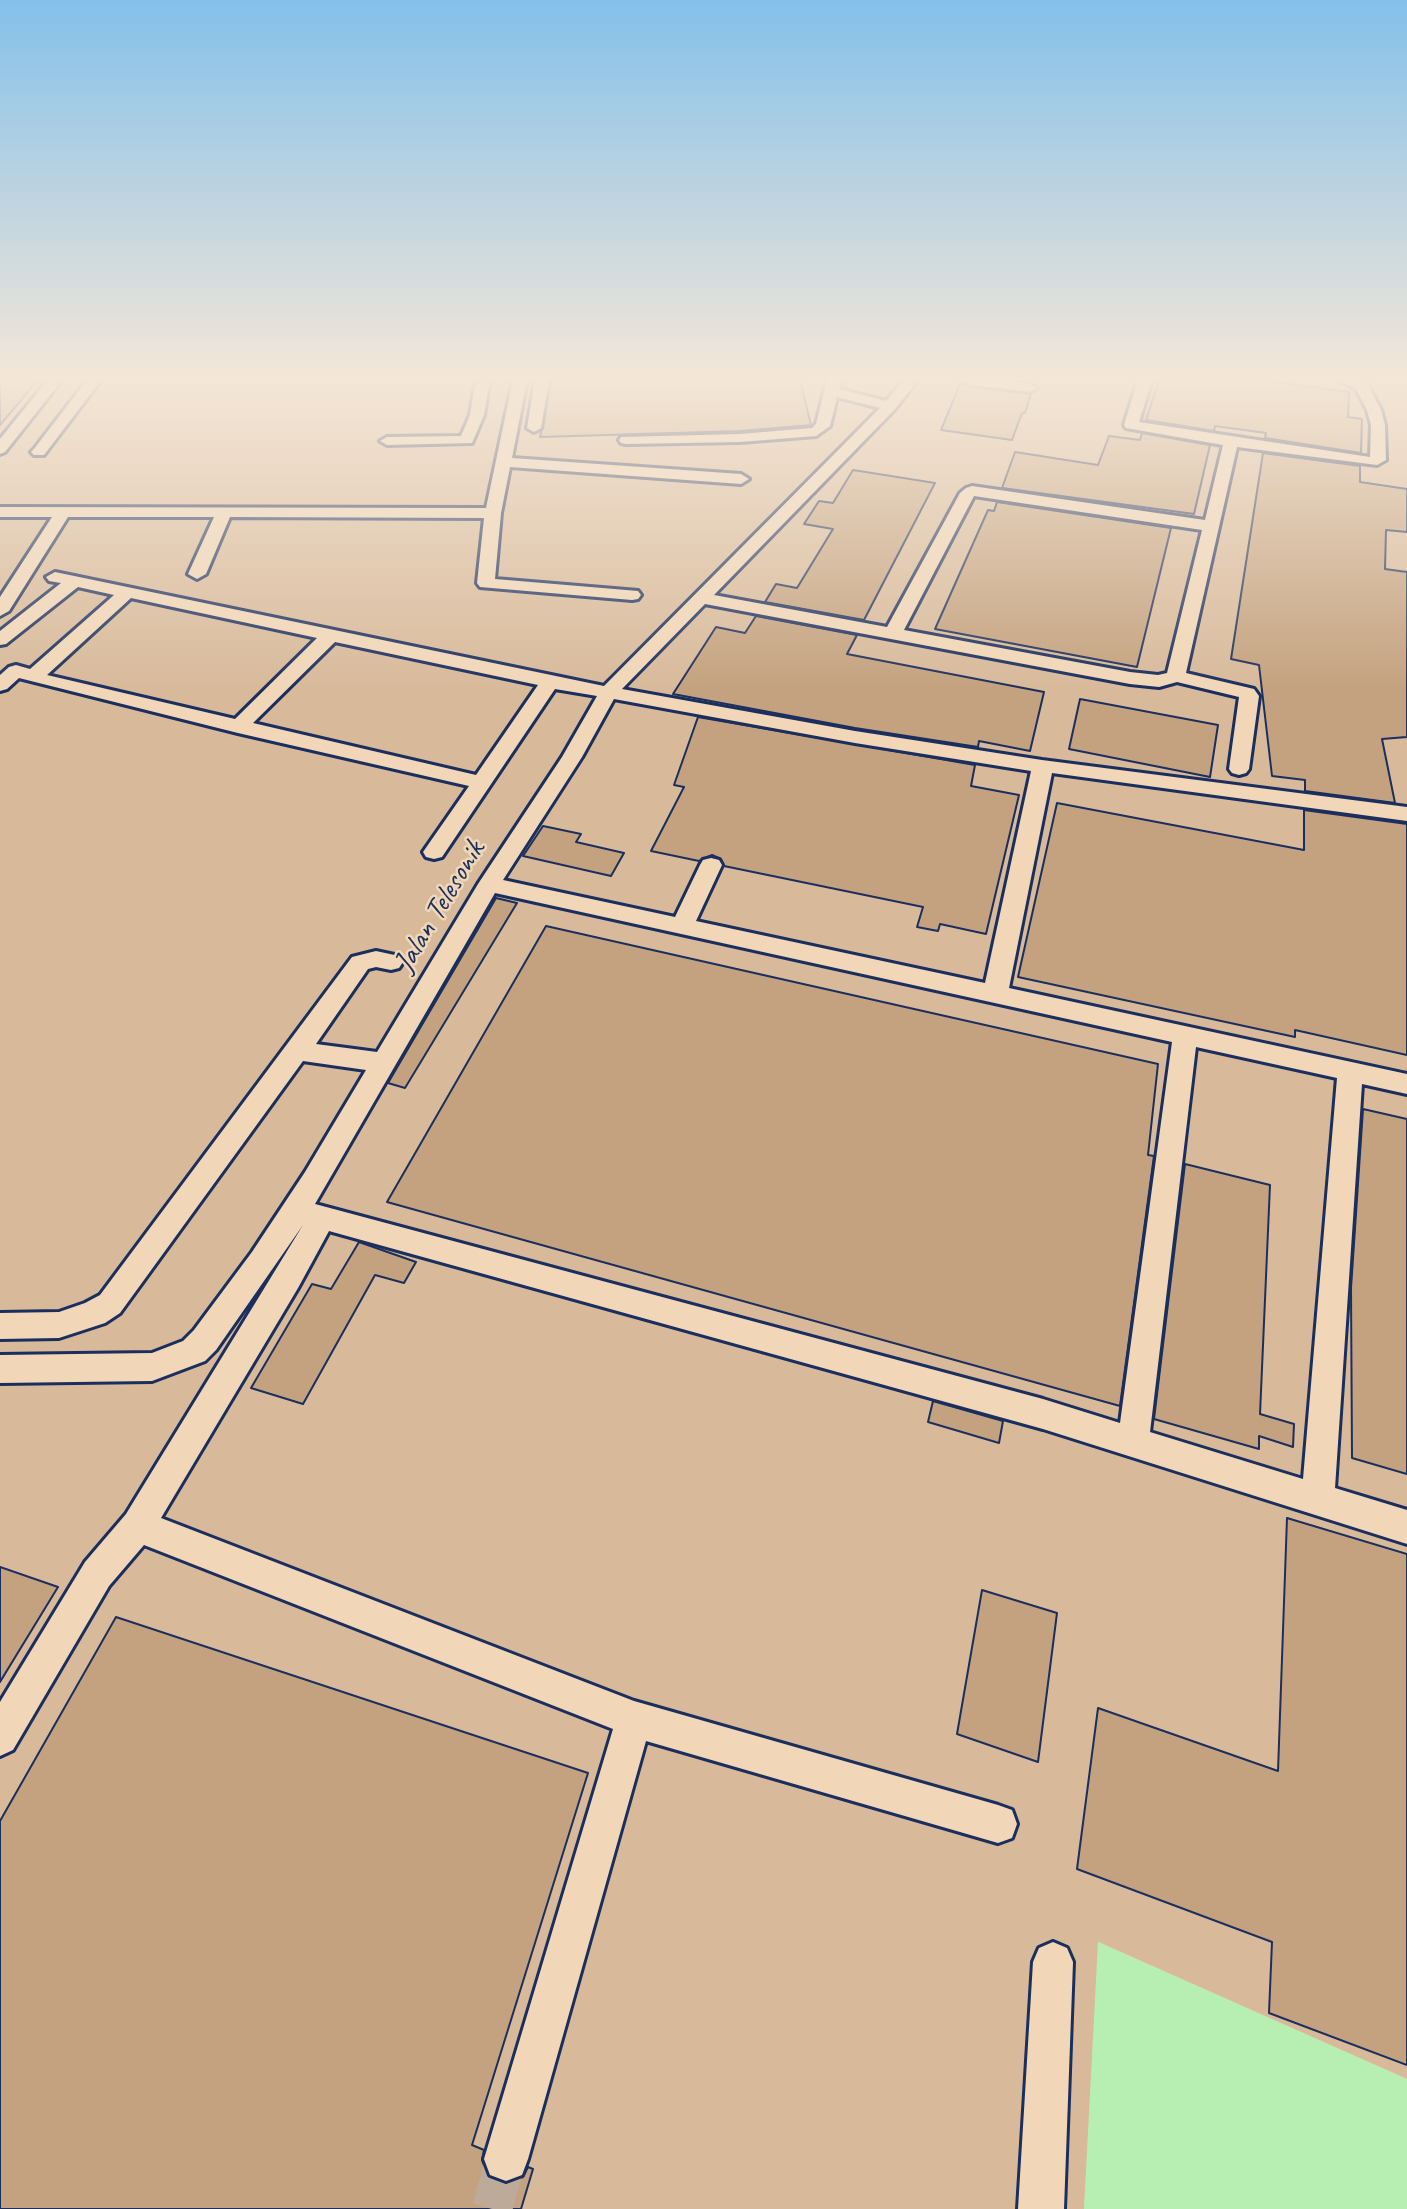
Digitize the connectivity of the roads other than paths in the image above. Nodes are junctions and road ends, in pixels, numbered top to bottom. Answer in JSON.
{"nodes":[{"id":1,"x":499,"y":483,"type":"edge"},
{"id":2,"x":815,"y":483,"type":"edge"},
{"id":3,"x":1223,"y":483,"type":"edge"},
{"id":4,"x":0,"y":512,"type":"edge"},
{"id":5,"x":63,"y":512,"type":"junction"},
{"id":6,"x":224,"y":513,"type":"junction"},
{"id":7,"x":493,"y":513,"type":"junction"},
{"id":8,"x":1211,"y":526,"type":"junction"},
{"id":9,"x":197,"y":574,"type":"dead end"},
{"id":10,"x":55,"y":577,"type":"dead end"},
{"id":11,"x":75,"y":581,"type":"junction"},
{"id":12,"x":128,"y":592,"type":"junction"},
{"id":13,"x":632,"y":595,"type":"dead end"},
{"id":14,"x":702,"y":598,"type":"junction"},
{"id":15,"x":0,"y":611,"type":"edge"},
{"id":16,"x":893,"y":633,"type":"junction"},
{"id":17,"x":331,"y":635,"type":"junction"},
{"id":18,"x":0,"y":640,"type":"edge"},
{"id":19,"x":17,"y":671,"type":"edge"},
{"id":20,"x":1177,"y":676,"type":"junction"},
{"id":21,"x":550,"y":682,"type":"junction"},
{"id":22,"x":0,"y":685,"type":"edge"},
{"id":23,"x":608,"y":693,"type":"junction"},
{"id":24,"x":238,"y":727,"type":"junction"},
{"id":25,"x":1042,"y":766,"type":"junction"},
{"id":26,"x":1239,"y":769,"type":"dead end"},
{"id":27,"x":479,"y":782,"type":"junction"},
{"id":28,"x":1407,"y":814,"type":"edge"},
{"id":29,"x":434,"y":852,"type":"dead end"},
{"id":30,"x":711,"y":865,"type":"dead end"},
{"id":31,"x":489,"y":884,"type":"junction"},
{"id":32,"x":682,"y":926,"type":"junction"},
{"id":33,"x":391,"y":962,"type":"dead end"},
{"id":34,"x":995,"y":995,"type":"junction"},
{"id":35,"x":1185,"y":1036,"type":"junction"},
{"id":36,"x":297,"y":1051,"type":"junction"},
{"id":37,"x":383,"y":1063,"type":"junction"},
{"id":38,"x":1350,"y":1072,"type":"junction"},
{"id":39,"x":1407,"y":1084,"type":"edge"},
{"id":40,"x":308,"y":1214,"type":"junction"},
{"id":41,"x":0,"y":1326,"type":"edge"},
{"id":42,"x":0,"y":1369,"type":"edge"},
{"id":43,"x":1133,"y":1442,"type":"junction"},
{"id":44,"x":1318,"y":1499,"type":"junction"},
{"id":45,"x":138,"y":1526,"type":"junction"},
{"id":46,"x":1407,"y":1527,"type":"edge"},
{"id":47,"x":634,"y":1719,"type":"junction"},
{"id":48,"x":0,"y":1737,"type":"edge"},
{"id":49,"x":998,"y":1824,"type":"dead end"},
{"id":50,"x":1053,"y":1962,"type":"dead end"},
{"id":51,"x":506,"y":2159,"type":"tunnel mouth"},
{"id":52,"x":1041,"y":2209,"type":"edge"}],
"edges":[{"from":1,"to":7,"type":"street"},
{"from":2,"to":14,"type":"street","name":"Jalan Telesonik"},
{"from":3,"to":8,"type":"street"},
{"from":4,"to":5,"type":"street"},
{"from":5,"to":6,"type":"street"},
{"from":5,"to":15,"type":"street"},
{"from":6,"to":7,"type":"street"},
{"from":6,"to":9,"type":"street"},
{"from":7,"to":13,"type":"street"},
{"from":8,"to":16,"type":"street"},
{"from":8,"to":20,"type":"street"},
{"from":10,"to":11,"type":"street"},
{"from":11,"to":12,"type":"street"},
{"from":11,"to":18,"type":"street"},
{"from":12,"to":17,"type":"street"},
{"from":12,"to":19,"type":"street"},
{"from":14,"to":16,"type":"street"},
{"from":14,"to":23,"type":"street","name":"Jalan Telesonik"},
{"from":16,"to":20,"type":"street"},
{"from":17,"to":21,"type":"street"},
{"from":17,"to":24,"type":"lane"},
{"from":19,"to":22,"type":"street"},
{"from":19,"to":24,"type":"street"},
{"from":20,"to":26,"type":"street"},
{"from":21,"to":23,"type":"street"},
{"from":21,"to":27,"type":"street"},
{"from":23,"to":25,"type":"street"},
{"from":23,"to":31,"type":"street","name":"Jalan Telesonik"},
{"from":24,"to":27,"type":"street"},
{"from":25,"to":28,"type":"street"},
{"from":25,"to":34,"type":"street"},
{"from":27,"to":29,"type":"street"},
{"from":30,"to":32,"type":"street"},
{"from":31,"to":32,"type":"street"},
{"from":31,"to":37,"type":"street","name":"Jalan Telesonik"},
{"from":32,"to":34,"type":"street"},
{"from":33,"to":36,"type":"street"},
{"from":34,"to":35,"type":"street"},
{"from":35,"to":38,"type":"street"},
{"from":35,"to":43,"type":"lane"},
{"from":36,"to":37,"type":"street"},
{"from":36,"to":41,"type":"street"},
{"from":37,"to":40,"type":"street","name":"Jalan Telesonik"},
{"from":38,"to":39,"type":"street"},
{"from":38,"to":44,"type":"street"},
{"from":40,"to":42,"type":"street","name":"Jalan Telesonik"},
{"from":40,"to":43,"type":"lane"},
{"from":40,"to":45,"type":"street"},
{"from":43,"to":44,"type":"lane"},
{"from":44,"to":46,"type":"lane"},
{"from":45,"to":47,"type":"street"},
{"from":45,"to":48,"type":"lane"},
{"from":47,"to":49,"type":"street"},
{"from":47,"to":51,"type":"street"},
{"from":50,"to":52,"type":"street"}]}
